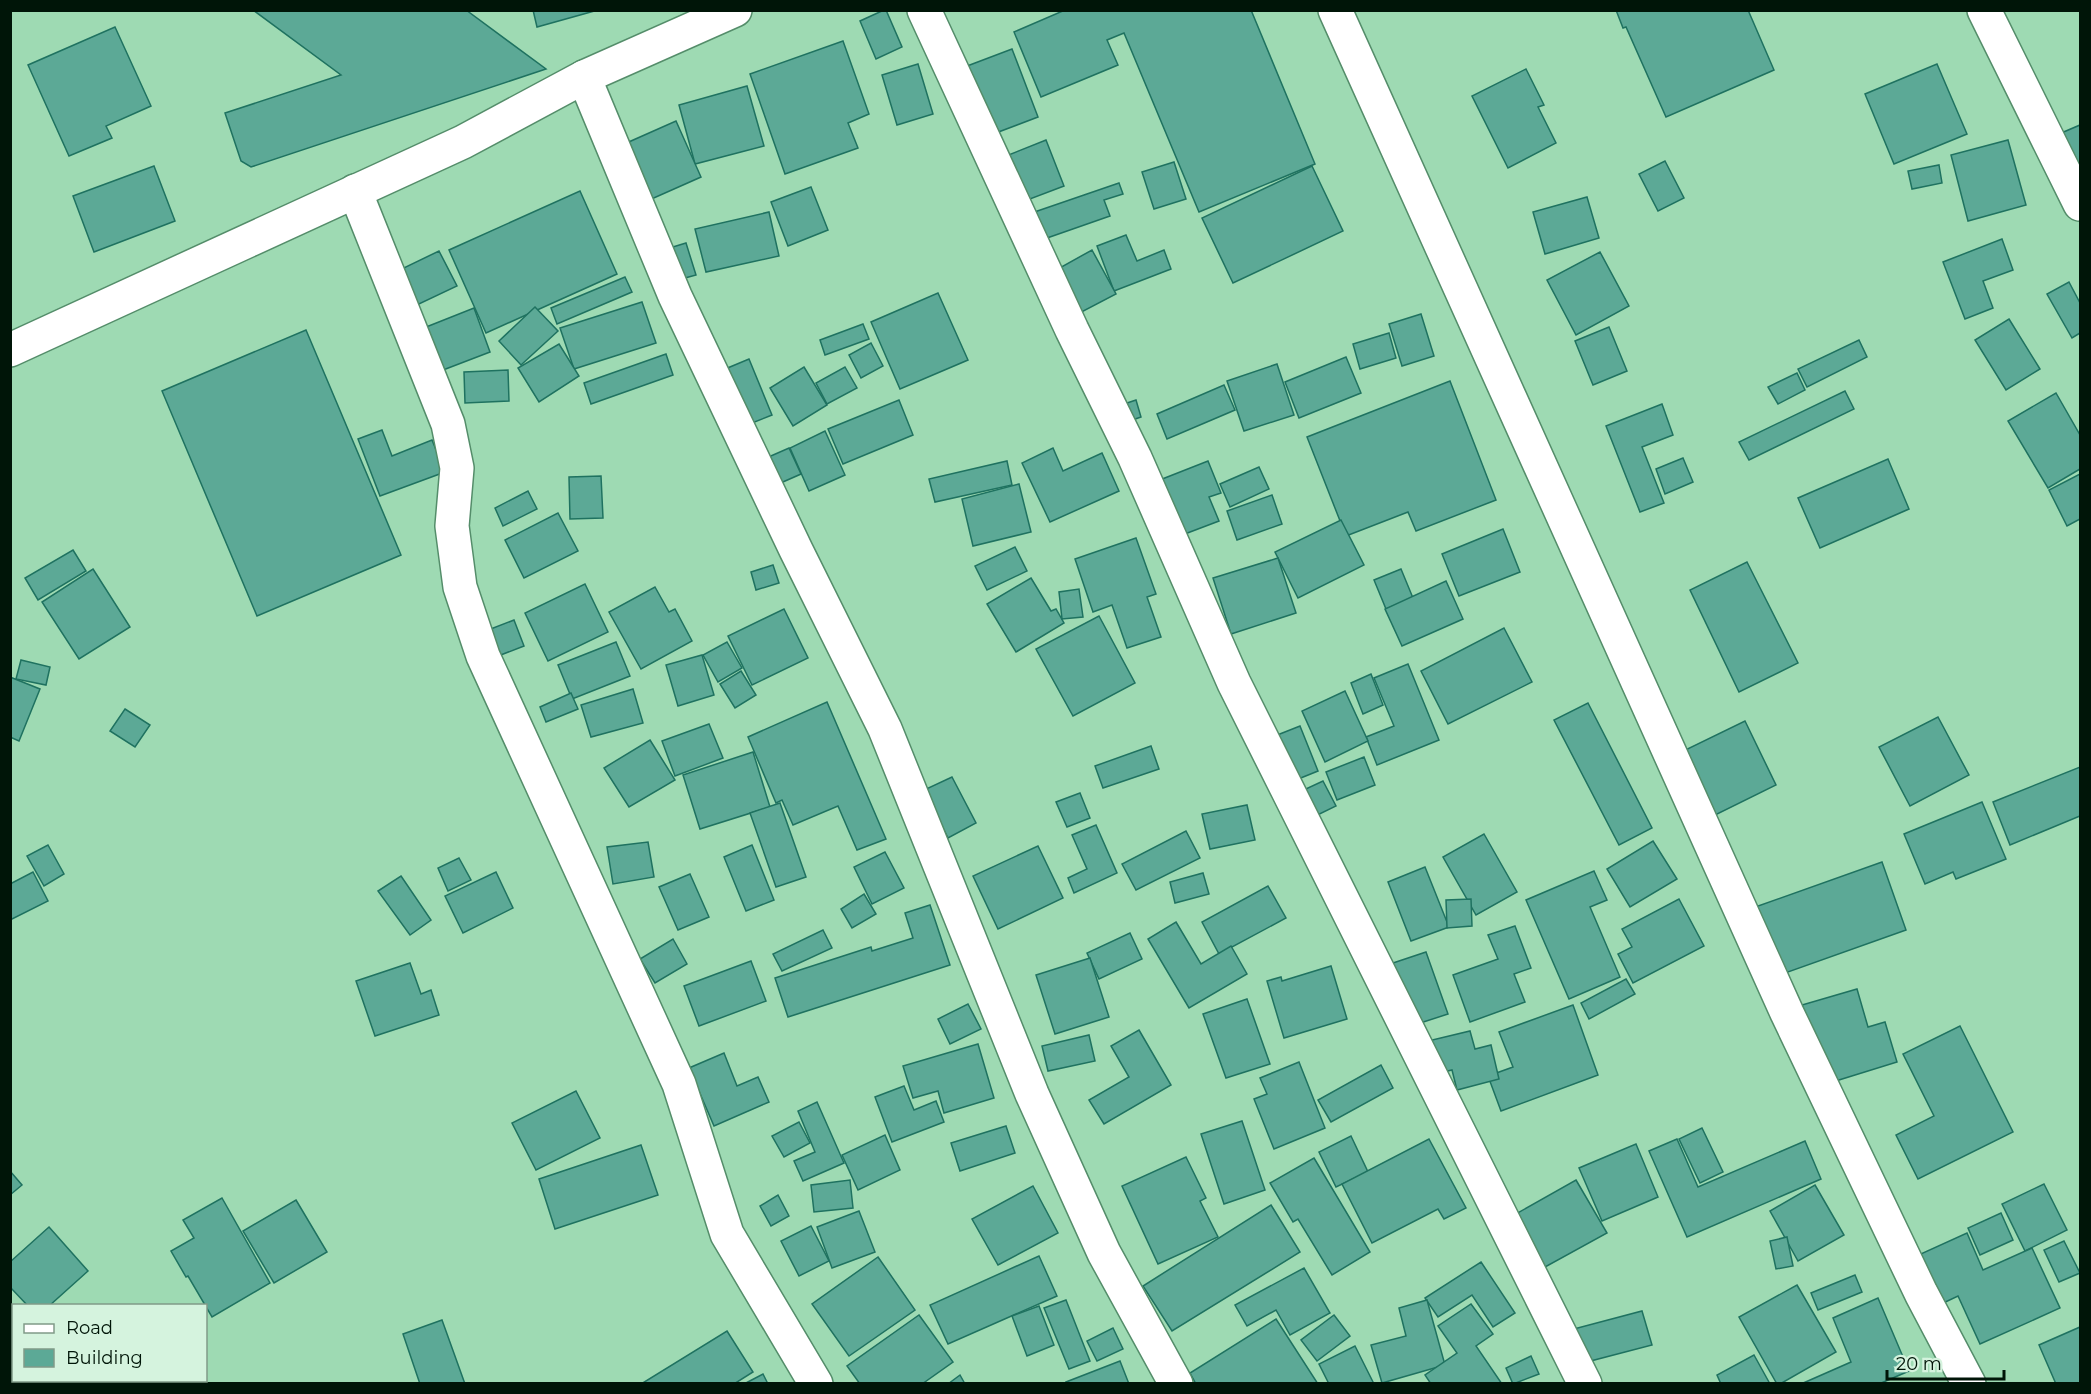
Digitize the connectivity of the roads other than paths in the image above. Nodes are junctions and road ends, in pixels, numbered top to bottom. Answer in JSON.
{"nodes":[{"id":1,"x":735,"y":10,"type":"edge"},
{"id":2,"x":924,"y":10,"type":"edge"},
{"id":3,"x":1335,"y":10,"type":"edge"},
{"id":4,"x":1984,"y":10,"type":"edge"},
{"id":5,"x":584,"y":77,"type":"junction"},
{"id":6,"x":355,"y":191,"type":"junction"},
{"id":7,"x":2080,"y":204,"type":"edge"},
{"id":8,"x":10,"y":350,"type":"edge"},
{"id":9,"x":816,"y":1383,"type":"edge"},
{"id":10,"x":1176,"y":1383,"type":"edge"},
{"id":11,"x":1585,"y":1383,"type":"edge"},
{"id":12,"x":1969,"y":1383,"type":"edge"}],
"edges":[{"from":1,"to":5,"type":"street"},
{"from":2,"to":11,"type":"street"},
{"from":3,"to":12,"type":"street"},
{"from":4,"to":7,"type":"street"},
{"from":5,"to":6,"type":"street"},
{"from":5,"to":10,"type":"street"},
{"from":6,"to":8,"type":"street"},
{"from":6,"to":9,"type":"street"}]}
